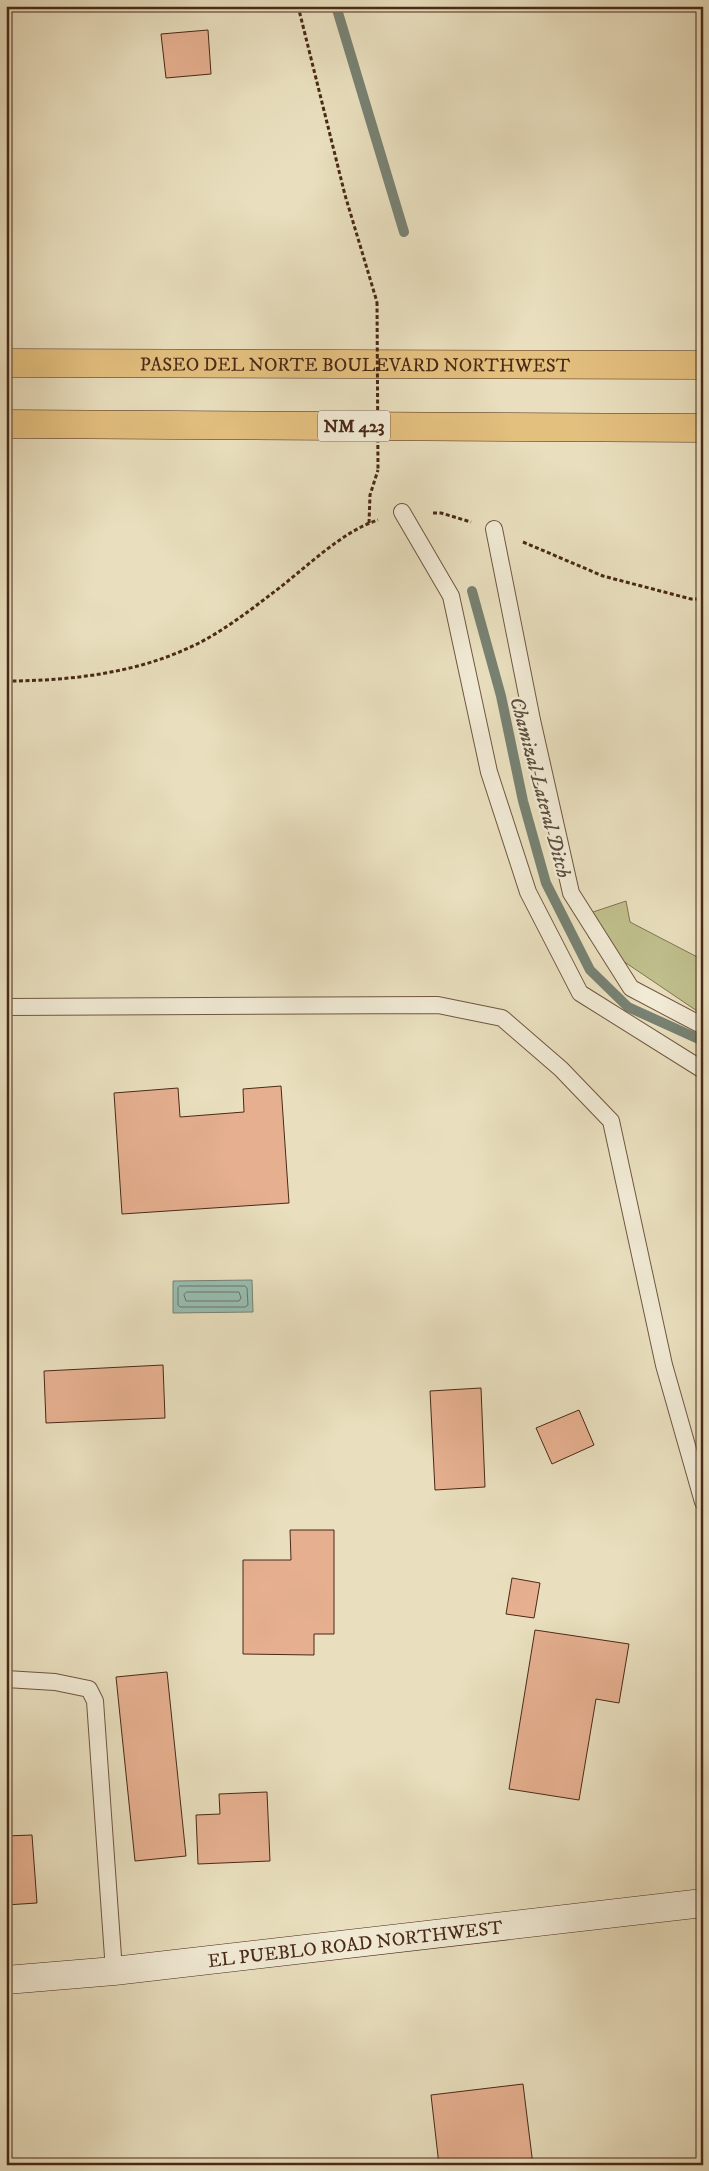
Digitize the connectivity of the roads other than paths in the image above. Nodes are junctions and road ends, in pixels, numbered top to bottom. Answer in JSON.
{"nodes":[{"id":1,"x":6,"y":363,"type":"edge"},
{"id":2,"x":703,"y":365,"type":"edge"},
{"id":3,"x":6,"y":424,"type":"edge"},
{"id":4,"x":703,"y":428,"type":"edge"},
{"id":5,"x":402,"y":512,"type":"road end"},
{"id":6,"x":494,"y":529,"type":"road end"},
{"id":7,"x":6,"y":1007,"type":"edge"},
{"id":8,"x":703,"y":1026,"type":"edge"},
{"id":9,"x":703,"y":1070,"type":"edge"},
{"id":10,"x":703,"y":1502,"type":"edge"},
{"id":11,"x":6,"y":1679,"type":"edge"},
{"id":12,"x":703,"y":1903,"type":"edge"},
{"id":13,"x":114,"y":1972,"type":"junction"},
{"id":14,"x":6,"y":1980,"type":"edge"}],
"edges":[{"from":1,"to":2,"type":"highway","name":"PASEO DEL NORTE BOULEVARD NORTHWEST"},
{"from":3,"to":4,"type":"highway","number":"NM 423"},
{"from":5,"to":9,"type":"lane"},
{"from":6,"to":8,"type":"lane"},
{"from":7,"to":10,"type":"lane"},
{"from":11,"to":13,"type":"lane"},
{"from":12,"to":13,"type":"street","name":"EL PUEBLO ROAD NORTHWEST"},
{"from":13,"to":14,"type":"street","name":"EL PUEBLO ROAD NORTHWEST"}]}
